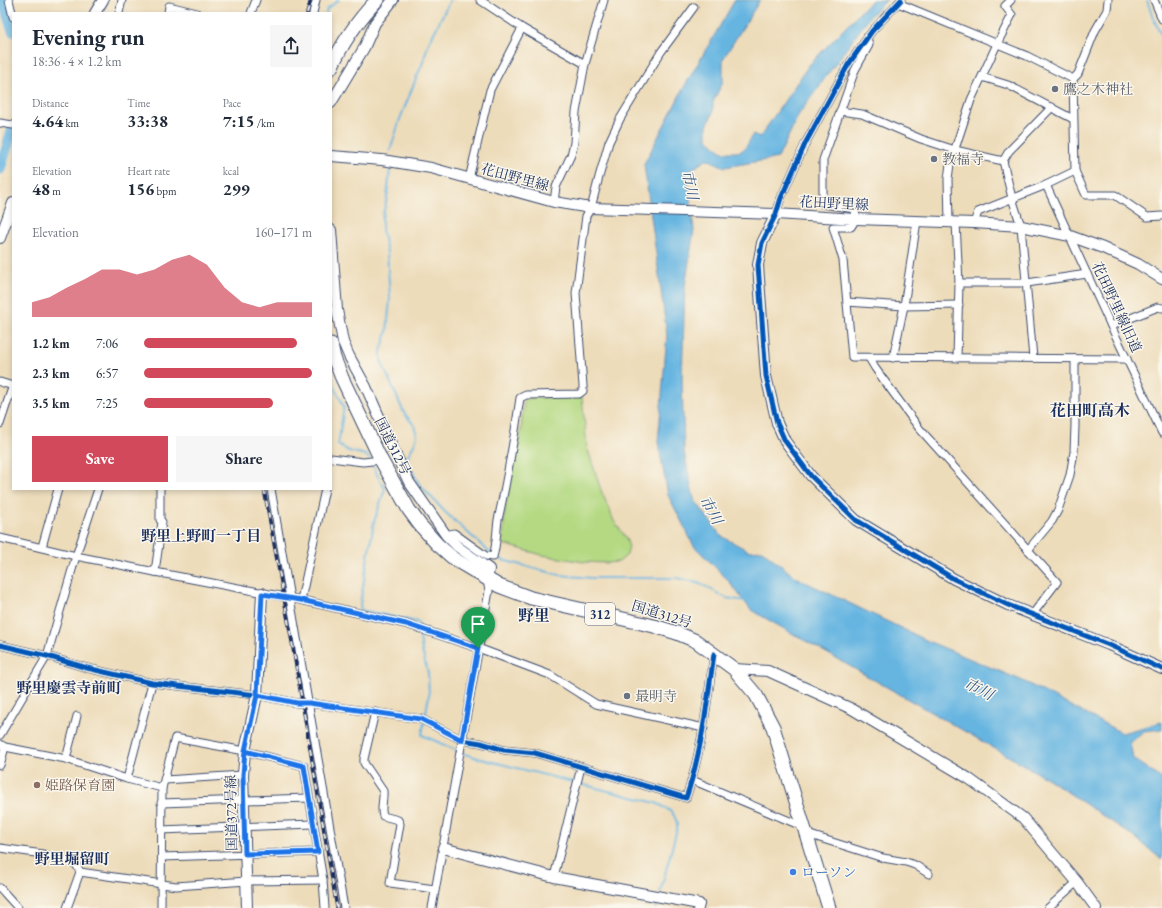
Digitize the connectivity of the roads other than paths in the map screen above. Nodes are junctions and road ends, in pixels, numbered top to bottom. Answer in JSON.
{"nodes":[{"id":1,"x":9,"y":0,"type":"edge"},
{"id":2,"x":103,"y":0,"type":"edge"},
{"id":3,"x":122,"y":0,"type":"edge"},
{"id":4,"x":256,"y":0,"type":"edge"},
{"id":5,"x":316,"y":0,"type":"edge"},
{"id":6,"x":377,"y":0,"type":"edge"},
{"id":7,"x":393,"y":0,"type":"edge"},
{"id":8,"x":480,"y":0,"type":"edge"},
{"id":9,"x":604,"y":0,"type":"edge"},
{"id":10,"x":1010,"y":0,"type":"edge"},
{"id":11,"x":1108,"y":0,"type":"edge"},
{"id":12,"x":1154,"y":0,"type":"edge"},
{"id":13,"x":900,"y":2,"type":"edge"},
{"id":14,"x":694,"y":7,"type":"dead end"},
{"id":15,"x":96,"y":12,"type":"edge"},
{"id":16,"x":119,"y":12,"type":"edge"},
{"id":17,"x":168,"y":12,"type":"edge"},
{"id":18,"x":193,"y":12,"type":"edge"},
{"id":19,"x":251,"y":12,"type":"edge"},
{"id":20,"x":313,"y":12,"type":"edge"},
{"id":21,"x":12,"y":13,"type":"edge"},
{"id":22,"x":1162,"y":19,"type":"edge"},
{"id":23,"x":522,"y":28,"type":"junction"},
{"id":24,"x":867,"y":38,"type":"junction"},
{"id":25,"x":997,"y":44,"type":"junction"},
{"id":26,"x":585,"y":64,"type":"junction"},
{"id":27,"x":332,"y":66,"type":"edge"},
{"id":28,"x":982,"y":77,"type":"junction"},
{"id":29,"x":1072,"y":79,"type":"junction"},
{"id":30,"x":332,"y":101,"type":"edge"},
{"id":31,"x":1052,"y":108,"type":"junction"},
{"id":32,"x":840,"y":111,"type":"junction"},
{"id":33,"x":1073,"y":119,"type":"junction"},
{"id":34,"x":955,"y":150,"type":"junction"},
{"id":35,"x":332,"y":156,"type":"edge"},
{"id":36,"x":1004,"y":161,"type":"junction"},
{"id":37,"x":1075,"y":171,"type":"junction"},
{"id":38,"x":468,"y":179,"type":"junction"},
{"id":39,"x":1046,"y":185,"type":"junction"},
{"id":40,"x":1012,"y":198,"type":"junction"},
{"id":41,"x":554,"y":202,"type":"junction"},
{"id":42,"x":12,"y":205,"type":"edge"},
{"id":43,"x":595,"y":208,"type":"junction"},
{"id":44,"x":773,"y":214,"type":"junction"},
{"id":45,"x":1162,"y":216,"type":"edge"},
{"id":46,"x":856,"y":218,"type":"junction"},
{"id":47,"x":3,"y":220,"type":"edge"},
{"id":48,"x":918,"y":221,"type":"junction"},
{"id":49,"x":952,"y":222,"type":"junction"},
{"id":50,"x":974,"y":223,"type":"junction"},
{"id":51,"x":1021,"y":226,"type":"junction"},
{"id":52,"x":1070,"y":236,"type":"junction"},
{"id":53,"x":0,"y":238,"type":"edge"},
{"id":54,"x":332,"y":243,"type":"edge"},
{"id":55,"x":1087,"y":274,"type":"junction"},
{"id":56,"x":1162,"y":279,"type":"edge"},
{"id":57,"x":959,"y":283,"type":"junction"},
{"id":58,"x":1027,"y":283,"type":"junction"},
{"id":59,"x":847,"y":302,"type":"junction"},
{"id":60,"x":959,"y":305,"type":"junction"},
{"id":61,"x":904,"y":306,"type":"junction"},
{"id":62,"x":1162,"y":308,"type":"edge"},
{"id":63,"x":1111,"y":326,"type":"junction"},
{"id":64,"x":332,"y":349,"type":"edge"},
{"id":65,"x":869,"y":358,"type":"junction"},
{"id":66,"x":892,"y":358,"type":"junction"},
{"id":67,"x":957,"y":358,"type":"junction"},
{"id":68,"x":1033,"y":358,"type":"junction"},
{"id":69,"x":1075,"y":359,"type":"junction"},
{"id":70,"x":1127,"y":359,"type":"junction"},
{"id":71,"x":0,"y":382,"type":"edge"},
{"id":72,"x":12,"y":385,"type":"edge"},
{"id":73,"x":12,"y":388,"type":"edge"},
{"id":74,"x":0,"y":424,"type":"edge"},
{"id":75,"x":1162,"y":433,"type":"edge"},
{"id":76,"x":332,"y":459,"type":"edge"},
{"id":77,"x":381,"y":460,"type":"junction"},
{"id":78,"x":58,"y":490,"type":"edge"},
{"id":79,"x":98,"y":490,"type":"edge"},
{"id":80,"x":160,"y":490,"type":"edge"},
{"id":81,"x":271,"y":490,"type":"edge"},
{"id":82,"x":325,"y":490,"type":"edge"},
{"id":83,"x":446,"y":535,"type":"junction"},
{"id":84,"x":0,"y":538,"type":"edge"},
{"id":85,"x":42,"y":547,"type":"junction"},
{"id":86,"x":1028,"y":550,"type":"junction"},
{"id":87,"x":76,"y":556,"type":"junction"},
{"id":88,"x":155,"y":572,"type":"junction"},
{"id":89,"x":487,"y":580,"type":"junction"},
{"id":90,"x":262,"y":594,"type":"junction"},
{"id":91,"x":290,"y":598,"type":"junction"},
{"id":92,"x":301,"y":600,"type":"junction"},
{"id":93,"x":1032,"y":615,"type":"junction"},
{"id":94,"x":0,"y":645,"type":"edge"},
{"id":95,"x":478,"y":648,"type":"junction"},
{"id":96,"x":714,"y":654,"type":"junction"},
{"id":97,"x":47,"y":656,"type":"junction"},
{"id":98,"x":734,"y":669,"type":"junction"},
{"id":99,"x":1162,"y":669,"type":"edge"},
{"id":100,"x":152,"y":683,"type":"junction"},
{"id":101,"x":257,"y":695,"type":"junction"},
{"id":102,"x":309,"y":703,"type":"junction"},
{"id":103,"x":375,"y":712,"type":"junction"},
{"id":104,"x":77,"y":716,"type":"dead end"},
{"id":105,"x":704,"y":728,"type":"junction"},
{"id":106,"x":0,"y":735,"type":"edge"},
{"id":107,"x":462,"y":740,"type":"junction"},
{"id":108,"x":2,"y":746,"type":"edge"},
{"id":109,"x":245,"y":751,"type":"junction"},
{"id":110,"x":66,"y":759,"type":"junction"},
{"id":111,"x":0,"y":765,"type":"edge"},
{"id":112,"x":581,"y":767,"type":"junction"},
{"id":113,"x":243,"y":775,"type":"junction"},
{"id":114,"x":127,"y":779,"type":"junction"},
{"id":115,"x":165,"y":780,"type":"junction"},
{"id":116,"x":692,"y":780,"type":"junction"},
{"id":117,"x":162,"y":788,"type":"junction"},
{"id":118,"x":309,"y":798,"type":"junction"},
{"id":119,"x":243,"y":800,"type":"junction"},
{"id":120,"x":161,"y":803,"type":"junction"},
{"id":121,"x":313,"y":824,"type":"junction"},
{"id":122,"x":245,"y":827,"type":"junction"},
{"id":123,"x":161,"y":830,"type":"junction"},
{"id":124,"x":806,"y":831,"type":"junction"},
{"id":125,"x":0,"y":848,"type":"edge"},
{"id":126,"x":443,"y":848,"type":"junction"},
{"id":127,"x":318,"y":852,"type":"junction"},
{"id":128,"x":245,"y":854,"type":"junction"},
{"id":129,"x":162,"y":857,"type":"junction"},
{"id":130,"x":80,"y":872,"type":"junction"},
{"id":131,"x":929,"y":874,"type":"dead end"},
{"id":132,"x":554,"y":877,"type":"junction"},
{"id":133,"x":323,"y":880,"type":"junction"},
{"id":134,"x":247,"y":881,"type":"junction"},
{"id":135,"x":1077,"y":882,"type":"junction"},
{"id":136,"x":161,"y":884,"type":"junction"},
{"id":137,"x":0,"y":888,"type":"edge"},
{"id":138,"x":435,"y":889,"type":"junction"},
{"id":139,"x":18,"y":908,"type":"edge"},
{"id":140,"x":67,"y":908,"type":"edge"},
{"id":141,"x":161,"y":908,"type":"edge"},
{"id":142,"x":247,"y":908,"type":"edge"},
{"id":143,"x":325,"y":908,"type":"edge"},
{"id":144,"x":344,"y":908,"type":"edge"},
{"id":145,"x":432,"y":908,"type":"edge"},
{"id":146,"x":698,"y":908,"type":"edge"},
{"id":147,"x":830,"y":908,"type":"edge"},
{"id":148,"x":1048,"y":908,"type":"edge"},
{"id":149,"x":1096,"y":908,"type":"edge"}],
"edges":[{"from":1,"to":21,"type":"street"},
{"from":2,"to":15,"type":"street"},
{"from":3,"to":16,"type":"street"},
{"from":4,"to":19,"type":"street"},
{"from":5,"to":20,"type":"street"},
{"from":6,"to":27,"type":"highway"},
{"from":7,"to":30,"type":"street"},
{"from":8,"to":23,"type":"street"},
{"from":9,"to":26,"type":"street"},
{"from":10,"to":25,"type":"street"},
{"from":11,"to":29,"type":"street"},
{"from":12,"to":22,"type":"street"},
{"from":13,"to":24,"type":"street"},
{"from":13,"to":25,"type":"street"},
{"from":14,"to":43,"type":"street"},
{"from":17,"to":18,"type":"street"},
{"from":23,"to":26,"type":"street"},
{"from":23,"to":38,"type":"street"},
{"from":24,"to":32,"type":"street"},
{"from":24,"to":44,"type":"street"},
{"from":25,"to":28,"type":"street"},
{"from":25,"to":29,"type":"street"},
{"from":26,"to":41,"type":"street"},
{"from":28,"to":31,"type":"street"},
{"from":28,"to":34,"type":"street"},
{"from":29,"to":33,"type":"street"},
{"from":31,"to":33,"type":"street"},
{"from":31,"to":36,"type":"street"},
{"from":32,"to":34,"type":"street"},
{"from":32,"to":46,"type":"street"},
{"from":33,"to":37,"type":"street"},
{"from":34,"to":36,"type":"street"},
{"from":34,"to":49,"type":"street"},
{"from":35,"to":38,"type":"street","name":"花田野里線"},
{"from":36,"to":40,"type":"street"},
{"from":37,"to":39,"type":"street"},
{"from":37,"to":45,"type":"street"},
{"from":38,"to":41,"type":"street","name":"花田野里線"},
{"from":39,"to":40,"type":"street"},
{"from":39,"to":52,"type":"street","name":"花田野里線旧道"},
{"from":40,"to":50,"type":"street"},
{"from":40,"to":51,"type":"street"},
{"from":41,"to":43,"type":"street","name":"花田野里線"},
{"from":42,"to":47,"type":"street"},
{"from":43,"to":44,"type":"street","name":"花田野里線"},
{"from":43,"to":83,"type":"street"},
{"from":44,"to":46,"type":"street","name":"花田野里線"},
{"from":44,"to":93,"type":"street"},
{"from":46,"to":48,"type":"street","name":"花田野里線"},
{"from":46,"to":59,"type":"street"},
{"from":47,"to":53,"type":"street"},
{"from":48,"to":49,"type":"street","name":"花田野里線"},
{"from":48,"to":61,"type":"street"},
{"from":49,"to":50,"type":"street","name":"花田野里線"},
{"from":49,"to":57,"type":"street"},
{"from":50,"to":51,"type":"street","name":"花田野里線"},
{"from":51,"to":52,"type":"street","name":"花田野里線"},
{"from":51,"to":58,"type":"street"},
{"from":52,"to":55,"type":"street","name":"花田野里線旧道"},
{"from":52,"to":56,"type":"street","name":"花田野里線"},
{"from":54,"to":83,"type":"street"},
{"from":55,"to":58,"type":"street"},
{"from":55,"to":63,"type":"street","name":"花田野里線旧道"},
{"from":57,"to":58,"type":"street"},
{"from":57,"to":60,"type":"street"},
{"from":58,"to":68,"type":"street"},
{"from":59,"to":61,"type":"street"},
{"from":59,"to":65,"type":"street"},
{"from":60,"to":61,"type":"street"},
{"from":60,"to":67,"type":"street"},
{"from":61,"to":66,"type":"street"},
{"from":62,"to":63,"type":"street"},
{"from":63,"to":70,"type":"street","name":"花田野里線旧道"},
{"from":64,"to":77,"type":"highway","name":"国道312号","number":"312"},
{"from":65,"to":66,"type":"street"},
{"from":65,"to":86,"type":"street"},
{"from":66,"to":67,"type":"street"},
{"from":67,"to":68,"type":"street"},
{"from":68,"to":69,"type":"street"},
{"from":69,"to":70,"type":"street"},
{"from":69,"to":86,"type":"street"},
{"from":70,"to":75,"type":"street","name":"花田野里線旧道"},
{"from":71,"to":72,"type":"street"},
{"from":73,"to":74,"type":"street"},
{"from":76,"to":77,"type":"street"},
{"from":77,"to":89,"type":"highway","name":"国道312号","number":"312"},
{"from":78,"to":85,"type":"street"},
{"from":79,"to":87,"type":"street"},
{"from":80,"to":88,"type":"street"},
{"from":81,"to":91,"type":"street"},
{"from":82,"to":92,"type":"street"},
{"from":83,"to":89,"type":"street"},
{"from":84,"to":85,"type":"street"},
{"from":85,"to":87,"type":"street"},
{"from":86,"to":93,"type":"street"},
{"from":87,"to":88,"type":"street"},
{"from":87,"to":97,"type":"street"},
{"from":88,"to":90,"type":"street"},
{"from":89,"to":95,"type":"street"},
{"from":89,"to":96,"type":"highway","name":"国道312号","number":"312"},
{"from":90,"to":91,"type":"street"},
{"from":90,"to":101,"type":"street","name":"国道372号線"},
{"from":91,"to":92,"type":"street"},
{"from":91,"to":102,"type":"street"},
{"from":92,"to":95,"type":"street"},
{"from":93,"to":99,"type":"street"},
{"from":94,"to":97,"type":"street"},
{"from":95,"to":105,"type":"street"},
{"from":95,"to":107,"type":"street"},
{"from":96,"to":98,"type":"highway","name":"国道312号","number":"312"},
{"from":96,"to":105,"type":"street"},
{"from":97,"to":100,"type":"street"},
{"from":97,"to":106,"type":"street"},
{"from":98,"to":124,"type":"highway","name":"国道312号","number":"312"},
{"from":98,"to":135,"type":"street"},
{"from":100,"to":101,"type":"street"},
{"from":100,"to":114,"type":"street"},
{"from":101,"to":102,"type":"street"},
{"from":101,"to":109,"type":"street","name":"国道372号線"},
{"from":102,"to":103,"type":"street"},
{"from":102,"to":144,"type":"street"},
{"from":103,"to":107,"type":"street"},
{"from":103,"to":138,"type":"street"},
{"from":104,"to":110,"type":"street"},
{"from":105,"to":116,"type":"street"},
{"from":107,"to":112,"type":"street"},
{"from":107,"to":126,"type":"street"},
{"from":108,"to":110,"type":"street"},
{"from":108,"to":111,"type":"street"},
{"from":109,"to":113,"type":"street","name":"国道372号線"},
{"from":109,"to":115,"type":"street"},
{"from":109,"to":118,"type":"street"},
{"from":110,"to":114,"type":"street"},
{"from":112,"to":116,"type":"street"},
{"from":112,"to":132,"type":"street"},
{"from":113,"to":115,"type":"street"},
{"from":113,"to":119,"type":"street","name":"国道372号線"},
{"from":114,"to":117,"type":"street"},
{"from":115,"to":117,"type":"street"},
{"from":116,"to":124,"type":"street"},
{"from":117,"to":120,"type":"street"},
{"from":118,"to":119,"type":"street"},
{"from":118,"to":121,"type":"street"},
{"from":119,"to":120,"type":"street"},
{"from":119,"to":122,"type":"street","name":"国道372号線"},
{"from":120,"to":123,"type":"street"},
{"from":121,"to":122,"type":"street"},
{"from":121,"to":127,"type":"street"},
{"from":122,"to":123,"type":"street"},
{"from":122,"to":128,"type":"street","name":"国道372号線"},
{"from":123,"to":129,"type":"street"},
{"from":124,"to":131,"type":"street"},
{"from":124,"to":147,"type":"highway","name":"国道312号","number":"312"},
{"from":125,"to":130,"type":"street"},
{"from":126,"to":132,"type":"street"},
{"from":126,"to":138,"type":"street"},
{"from":127,"to":128,"type":"street"},
{"from":127,"to":133,"type":"street"},
{"from":128,"to":129,"type":"street"},
{"from":128,"to":134,"type":"street","name":"国道372号線"},
{"from":129,"to":136,"type":"street"},
{"from":130,"to":136,"type":"street"},
{"from":130,"to":140,"type":"street"},
{"from":132,"to":146,"type":"street"},
{"from":133,"to":134,"type":"street"},
{"from":133,"to":143,"type":"street"},
{"from":134,"to":136,"type":"street"},
{"from":134,"to":142,"type":"street","name":"国道372号線"},
{"from":135,"to":148,"type":"street"},
{"from":135,"to":149,"type":"street"},
{"from":136,"to":141,"type":"street"},
{"from":137,"to":139,"type":"street"},
{"from":138,"to":145,"type":"street"}]}
